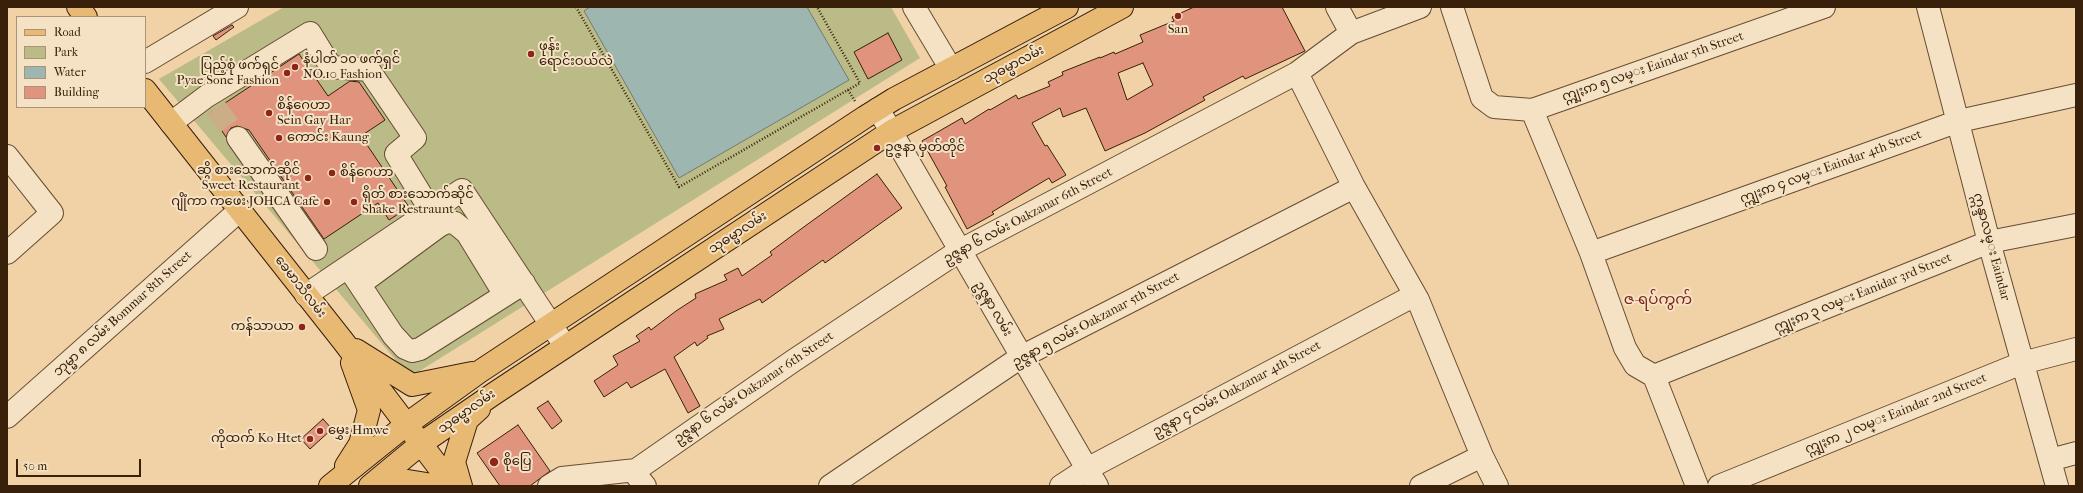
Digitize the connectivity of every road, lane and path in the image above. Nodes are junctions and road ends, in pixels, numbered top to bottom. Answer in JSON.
{"nodes":[{"id":1,"x":78,"y":7,"type":"edge"},
{"id":2,"x":237,"y":7,"type":"edge"},
{"id":3,"x":576,"y":7,"type":"edge"},
{"id":4,"x":817,"y":7,"type":"edge"},
{"id":5,"x":914,"y":7,"type":"edge"},
{"id":6,"x":1067,"y":7,"type":"edge"},
{"id":7,"x":1122,"y":7,"type":"edge"},
{"id":8,"x":1337,"y":7,"type":"edge"},
{"id":9,"x":1420,"y":7,"type":"edge"},
{"id":10,"x":1452,"y":7,"type":"edge"},
{"id":11,"x":1824,"y":7,"type":"edge"},
{"id":12,"x":1928,"y":7,"type":"edge"},
{"id":13,"x":85,"y":16,"type":"edge"},
{"id":14,"x":1351,"y":33,"type":"junction"},
{"id":15,"x":146,"y":61,"type":"edge"},
{"id":16,"x":950,"y":69,"type":"junction"},
{"id":17,"x":1297,"y":73,"type":"junction"},
{"id":18,"x":146,"y":91,"type":"edge"},
{"id":19,"x":2076,"y":95,"type":"edge"},
{"id":20,"x":878,"y":108,"type":"junction"},
{"id":21,"x":1532,"y":110,"type":"junction"},
{"id":22,"x":1959,"y":121,"type":"junction"},
{"id":23,"x":171,"y":123,"type":"junction"},
{"id":24,"x":892,"y":132,"type":"junction"},
{"id":25,"x":238,"y":138,"type":"tunnel mouth"},
{"id":26,"x":7,"y":156,"type":"edge"},
{"id":27,"x":1354,"y":187,"type":"junction"},
{"id":28,"x":240,"y":210,"type":"junction"},
{"id":29,"x":431,"y":211,"type":"junction"},
{"id":30,"x":2076,"y":225,"type":"edge"},
{"id":31,"x":1989,"y":242,"type":"junction"},
{"id":32,"x":316,"y":249,"type":"dead end"},
{"id":33,"x":959,"y":251,"type":"junction"},
{"id":34,"x":7,"y":253,"type":"edge"},
{"id":35,"x":1591,"y":253,"type":"junction"},
{"id":36,"x":354,"y":275,"type":"junction"},
{"id":37,"x":524,"y":283,"type":"junction"},
{"id":38,"x":306,"y":295,"type":"junction"},
{"id":39,"x":505,"y":295,"type":"junction"},
{"id":40,"x":1415,"y":295,"type":"junction"},
{"id":41,"x":552,"y":324,"type":"junction"},
{"id":42,"x":343,"y":342,"type":"junction"},
{"id":43,"x":565,"y":346,"type":"junction"},
{"id":44,"x":2076,"y":349,"type":"edge"},
{"id":45,"x":1022,"y":357,"type":"junction"},
{"id":46,"x":2022,"y":363,"type":"junction"},
{"id":47,"x":479,"y":372,"type":"junction"},
{"id":48,"x":1654,"y":376,"type":"junction"},
{"id":49,"x":494,"y":393,"type":"junction"},
{"id":50,"x":7,"y":417,"type":"edge"},
{"id":51,"x":407,"y":424,"type":"junction"},
{"id":52,"x":422,"y":443,"type":"junction"},
{"id":53,"x":2076,"y":453,"type":"edge"},
{"id":54,"x":1482,"y":456,"type":"junction"},
{"id":55,"x":2050,"y":460,"type":"junction"},
{"id":56,"x":1092,"y":477,"type":"edge"},
{"id":57,"x":641,"y":478,"type":"edge"},
{"id":58,"x":334,"y":483,"type":"edge"},
{"id":59,"x":2054,"y":485,"type":"edge"},
{"id":60,"x":370,"y":486,"type":"edge"},
{"id":61,"x":387,"y":486,"type":"edge"},
{"id":62,"x":439,"y":486,"type":"edge"},
{"id":63,"x":453,"y":486,"type":"edge"},
{"id":64,"x":461,"y":486,"type":"edge"},
{"id":65,"x":549,"y":486,"type":"edge"},
{"id":66,"x":830,"y":486,"type":"edge"},
{"id":67,"x":1061,"y":486,"type":"edge"},
{"id":68,"x":1421,"y":486,"type":"edge"},
{"id":69,"x":1497,"y":486,"type":"edge"},
{"id":70,"x":1697,"y":486,"type":"edge"},
{"id":71,"x":1719,"y":486,"type":"edge"}],
"edges":[{"from":1,"to":13,"type":"main road"},
{"from":2,"to":15,"type":"street"},
{"from":3,"to":4,"type":"path"},
{"from":5,"to":16,"type":"street"},
{"from":6,"to":16,"type":"main road","name":"သုဓမ္မာလမ်း"},
{"from":7,"to":24,"type":"main road","name":"သုဓမ္မာလမ်း"},
{"from":8,"to":14,"type":"street"},
{"from":9,"to":14,"type":"street","name":"ဥဇ္ဇနာ ၆ လမ်း Oakzanar 6th Street"},
{"from":10,"to":21,"type":"street","name":"ဣျႏၵာ ၅ လမ္း Eaindar 5th Street"},
{"from":11,"to":21,"type":"street","name":"ဣျႏၵာ ၅ လမ္း Eaindar 5th Street"},
{"from":12,"to":22,"type":"street","name":"ဣန္ဒာလမ္း Eaindar"},
{"from":14,"to":17,"type":"street","name":"ဥဇ္ဇနာ ၆ လမ်း Oakzanar 6th Street"},
{"from":16,"to":20,"type":"main road","name":"သုဓမ္မာလမ်း"},
{"from":17,"to":27,"type":"street"},
{"from":17,"to":33,"type":"street","name":"ဥဇ္ဇနာ ၆ လမ်း Oakzanar 6th Street"},
{"from":18,"to":23,"type":"main road","name":"ခေမာသီလမ်း"},
{"from":19,"to":22,"type":"street","name":"ဣျႏၵာ ၄ လမ္း Eaindar 4th Street"},
{"from":20,"to":24,"type":"street","name":"ဥဇ္ဇနာ လမ်း"},
{"from":20,"to":41,"type":"main road","name":"သုဓမ္မာလမ်း"},
{"from":21,"to":35,"type":"street"},
{"from":22,"to":31,"type":"street","name":"ဣန္ဒာလမ္း Eaindar"},
{"from":22,"to":35,"type":"street","name":"ဣျႏၵာ ၄ လမ္း Eaindar 4th Street"},
{"from":23,"to":28,"type":"main road","name":"ခေမာသီလမ်း"},
{"from":23,"to":29,"type":"street"},
{"from":24,"to":33,"type":"street","name":"ဥဇ္ဇနာ လမ်း"},
{"from":24,"to":43,"type":"main road","name":"သုဓမ္မာလမ်း"},
{"from":25,"to":32,"type":"street"},
{"from":26,"to":34,"type":"street"},
{"from":27,"to":40,"type":"street"},
{"from":27,"to":45,"type":"street","name":"ဥဇ္ဇနာ ၅ လမ်း Oakzanar 5th Street"},
{"from":28,"to":38,"type":"main road","name":"ခေမာသီလမ်း"},
{"from":28,"to":50,"type":"street","name":"ဘုမ္မာ ၈ လမ်း Bommar 8th Street"},
{"from":29,"to":36,"type":"street"},
{"from":29,"to":37,"type":"street"},
{"from":30,"to":31,"type":"street","name":"ဣျႏၵာ ၃ လမ္း Eanidar 3rd Street"},
{"from":31,"to":46,"type":"street","name":"ဣန္ဒာလမ္း Eaindar"},
{"from":31,"to":48,"type":"street","name":"ဣျႏၵာ ၃ လမ္း Eanidar 3rd Street"},
{"from":33,"to":45,"type":"street","name":"ဥဇ္ဇနာ လမ်း"},
{"from":33,"to":57,"type":"street","name":"ဥဇ္ဇနာ ၆ လမ်း Oakzanar 6th Street"},
{"from":35,"to":48,"type":"street"},
{"from":36,"to":38,"type":"street"},
{"from":36,"to":39,"type":"street"},
{"from":36,"to":39,"type":"street"},
{"from":37,"to":39,"type":"street"},
{"from":37,"to":41,"type":"street"},
{"from":38,"to":42,"type":"main road","name":"ခေမာသီလမ်း"},
{"from":40,"to":54,"type":"street"},
{"from":40,"to":56,"type":"street","name":"ဥဇ္ဇနာ ၄ လမ်း Oakzanar 4th Street"},
{"from":41,"to":43,"type":"street"},
{"from":41,"to":47,"type":"main road","name":"သုဓမ္မာလမ်း"},
{"from":42,"to":47,"type":"main road"},
{"from":42,"to":51,"type":"main road","name":"ခေမာသီလမ်း"},
{"from":42,"to":58,"type":"main road"},
{"from":43,"to":49,"type":"main road","name":"သုဓမ္မာလမ်း"},
{"from":44,"to":46,"type":"street","name":"ဣျႏၵာ ၂ လမ္း Eaindar 2nd Street"},
{"from":45,"to":56,"type":"street","name":"ဥဇ္ဇနာ လမ်း"},
{"from":45,"to":66,"type":"street","name":"ဥဇ္ဇနာ ၅ လမ်း Oakzanar 5th Street"},
{"from":46,"to":55,"type":"street","name":"ဣန္ဒာလမ္း Eaindar"},
{"from":46,"to":71,"type":"street","name":"ဣျႏၵာ ၂ လမ္း Eaindar 2nd Street"},
{"from":47,"to":51,"type":"main road","name":"သုဓမ္မာလမ်း"},
{"from":48,"to":70,"type":"street"},
{"from":49,"to":52,"type":"main road","name":"သုဓမ္မာလမ်း"},
{"from":49,"to":64,"type":"main road"},
{"from":51,"to":52,"type":"main road","name":"ခေမာသီလမ်း"},
{"from":51,"to":58,"type":"main road","name":"သုဓမ္မာလမ်း"},
{"from":52,"to":60,"type":"main road","name":"သုဓမ္မာလမ်း"},
{"from":52,"to":63,"type":"main road","name":"ခေမာသီလမ်း"},
{"from":53,"to":55,"type":"street"},
{"from":54,"to":68,"type":"street"},
{"from":54,"to":69,"type":"street"},
{"from":55,"to":59,"type":"street","name":"ဣန္ဒာလမ္း Eaindar"},
{"from":56,"to":67,"type":"street","name":"ဥဇ္ဇနာ ၄ လမ်း Oakzanar 4th Street"},
{"from":57,"to":65,"type":"street"},
{"from":61,"to":62,"type":"main road"}]}
